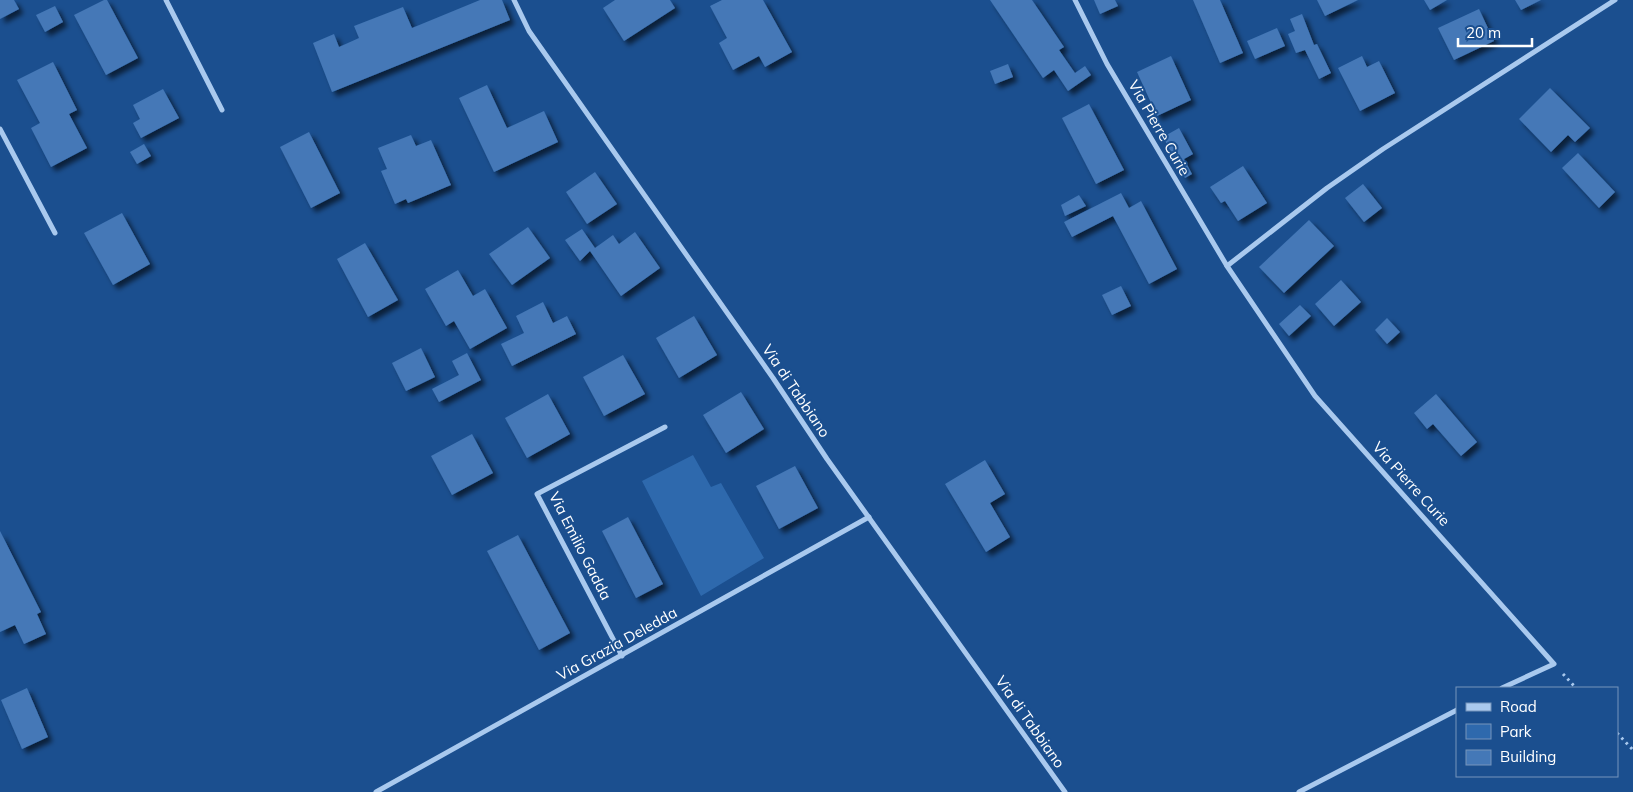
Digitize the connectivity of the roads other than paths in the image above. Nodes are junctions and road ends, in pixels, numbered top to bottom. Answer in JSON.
{"nodes":[{"id":1,"x":166,"y":0,"type":"edge"},
{"id":2,"x":514,"y":0,"type":"edge"},
{"id":3,"x":1075,"y":0,"type":"edge"},
{"id":4,"x":1615,"y":0,"type":"edge"},
{"id":5,"x":222,"y":110,"type":"dead end"},
{"id":6,"x":0,"y":129,"type":"edge"},
{"id":7,"x":55,"y":233,"type":"dead end"},
{"id":8,"x":1226,"y":266,"type":"junction"},
{"id":9,"x":665,"y":427,"type":"dead end"},
{"id":10,"x":869,"y":517,"type":"junction"},
{"id":11,"x":622,"y":656,"type":"junction"},
{"id":12,"x":1504,"y":687,"type":"edge"},
{"id":13,"x":1456,"y":711,"type":"edge"},
{"id":14,"x":376,"y":792,"type":"edge"},
{"id":15,"x":1064,"y":792,"type":"edge"},
{"id":16,"x":1299,"y":792,"type":"edge"}],
"edges":[{"from":1,"to":5,"type":"street"},
{"from":2,"to":10,"type":"street","name":"Via di Tabbiano"},
{"from":3,"to":8,"type":"street","name":"Via Pierre Curie"},
{"from":4,"to":8,"type":"street"},
{"from":6,"to":7,"type":"street"},
{"from":8,"to":12,"type":"street","name":"Via Pierre Curie"},
{"from":9,"to":11,"type":"street","name":"Via Emilio Gadda"},
{"from":10,"to":11,"type":"street","name":"Via Grazia Deledda"},
{"from":10,"to":15,"type":"street","name":"Via di Tabbiano"},
{"from":11,"to":14,"type":"street","name":"Via Grazia Deledda"},
{"from":13,"to":16,"type":"street"}]}
